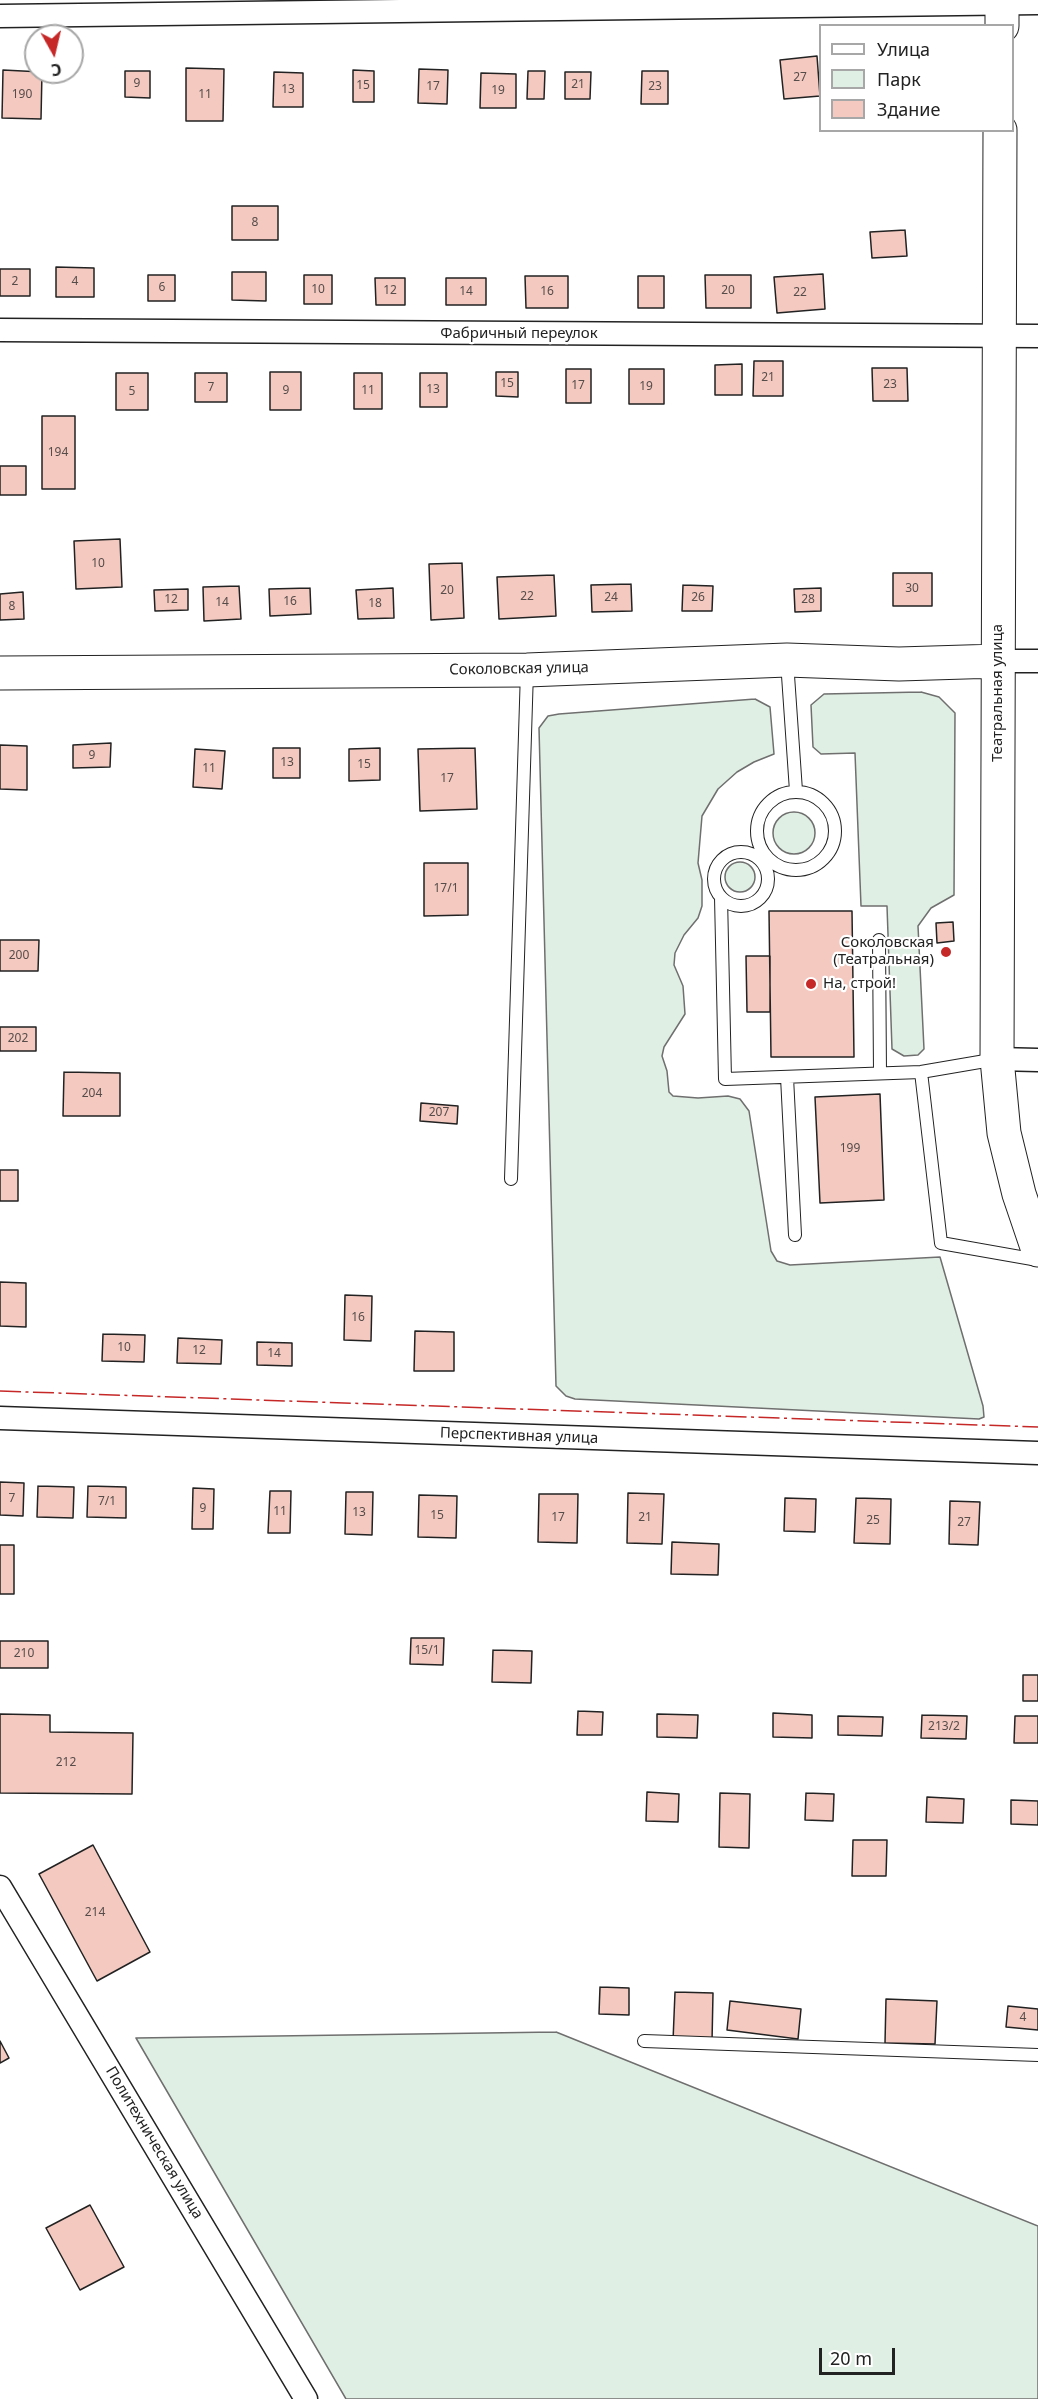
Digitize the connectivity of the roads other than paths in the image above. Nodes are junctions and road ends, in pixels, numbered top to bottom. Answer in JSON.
{"nodes":[{"id":1,"x":1038,"y":3,"type":"edge"},
{"id":2,"x":1002,"y":9,"type":"edge"},
{"id":3,"x":0,"y":16,"type":"edge"},
{"id":4,"x":1000,"y":132,"type":"edge"},
{"id":5,"x":0,"y":330,"type":"edge"},
{"id":6,"x":1038,"y":336,"type":"edge"},
{"id":7,"x":999,"y":337,"type":"junction"},
{"id":8,"x":787,"y":660,"type":"junction"},
{"id":9,"x":998,"y":661,"type":"junction"},
{"id":10,"x":1038,"y":661,"type":"edge"},
{"id":11,"x":527,"y":670,"type":"junction"},
{"id":12,"x":0,"y":673,"type":"edge"},
{"id":13,"x":795,"y":791,"type":"junction"},
{"id":14,"x":756,"y":832,"type":"junction"},
{"id":15,"x":731,"y":853,"type":"junction"},
{"id":16,"x":721,"y":897,"type":"junction"},
{"id":17,"x":879,"y":940,"type":"dead end"},
{"id":18,"x":997,"y":1059,"type":"junction"},
{"id":19,"x":1038,"y":1060,"type":"edge"},
{"id":20,"x":921,"y":1071,"type":"junction"},
{"id":21,"x":880,"y":1073,"type":"junction"},
{"id":22,"x":787,"y":1077,"type":"junction"},
{"id":23,"x":511,"y":1179,"type":"dead end"},
{"id":24,"x":795,"y":1235,"type":"dead end"},
{"id":25,"x":1038,"y":1250,"type":"edge"},
{"id":26,"x":1038,"y":1260,"type":"edge"},
{"id":27,"x":0,"y":1418,"type":"edge"},
{"id":28,"x":1038,"y":1453,"type":"edge"},
{"id":29,"x":0,"y":1887,"type":"edge"},
{"id":30,"x":644,"y":2041,"type":"dead end"},
{"id":31,"x":1038,"y":2055,"type":"edge"},
{"id":32,"x":306,"y":2399,"type":"edge"}],
"edges":[{"from":1,"to":2,"type":"street"},
{"from":2,"to":3,"type":"street"},
{"from":4,"to":7,"type":"main road","name":"Театральная улица"},
{"from":5,"to":7,"type":"street","name":"Фабричный переулок"},
{"from":6,"to":7,"type":"street","name":"Фабричный переулок"},
{"from":7,"to":9,"type":"main road","name":"Театральная улица"},
{"from":8,"to":9,"type":"main road","name":"Соколовская улица"},
{"from":8,"to":11,"type":"main road","name":"Соколовская улица"},
{"from":8,"to":13,"type":"lane"},
{"from":9,"to":10,"type":"street","name":"Соколовская улица"},
{"from":9,"to":18,"type":"main road","name":"Театральная улица"},
{"from":11,"to":12,"type":"main road","name":"Соколовская улица"},
{"from":11,"to":23,"type":"lane"},
{"from":13,"to":14,"type":"lane"},
{"from":13,"to":14,"type":"lane"},
{"from":14,"to":15,"type":"lane"},
{"from":15,"to":16,"type":"lane"},
{"from":15,"to":16,"type":"lane"},
{"from":16,"to":22,"type":"lane"},
{"from":17,"to":21,"type":"lane"},
{"from":18,"to":19,"type":"street"},
{"from":18,"to":20,"type":"lane"},
{"from":18,"to":25,"type":"main road","name":"Театральная улица"},
{"from":20,"to":21,"type":"lane"},
{"from":20,"to":26,"type":"lane"},
{"from":21,"to":22,"type":"lane"},
{"from":22,"to":24,"type":"lane"},
{"from":27,"to":28,"type":"street","name":"Перспективная улица"},
{"from":29,"to":32,"type":"street","name":"Политехническая улица"},
{"from":30,"to":31,"type":"lane"}]}
